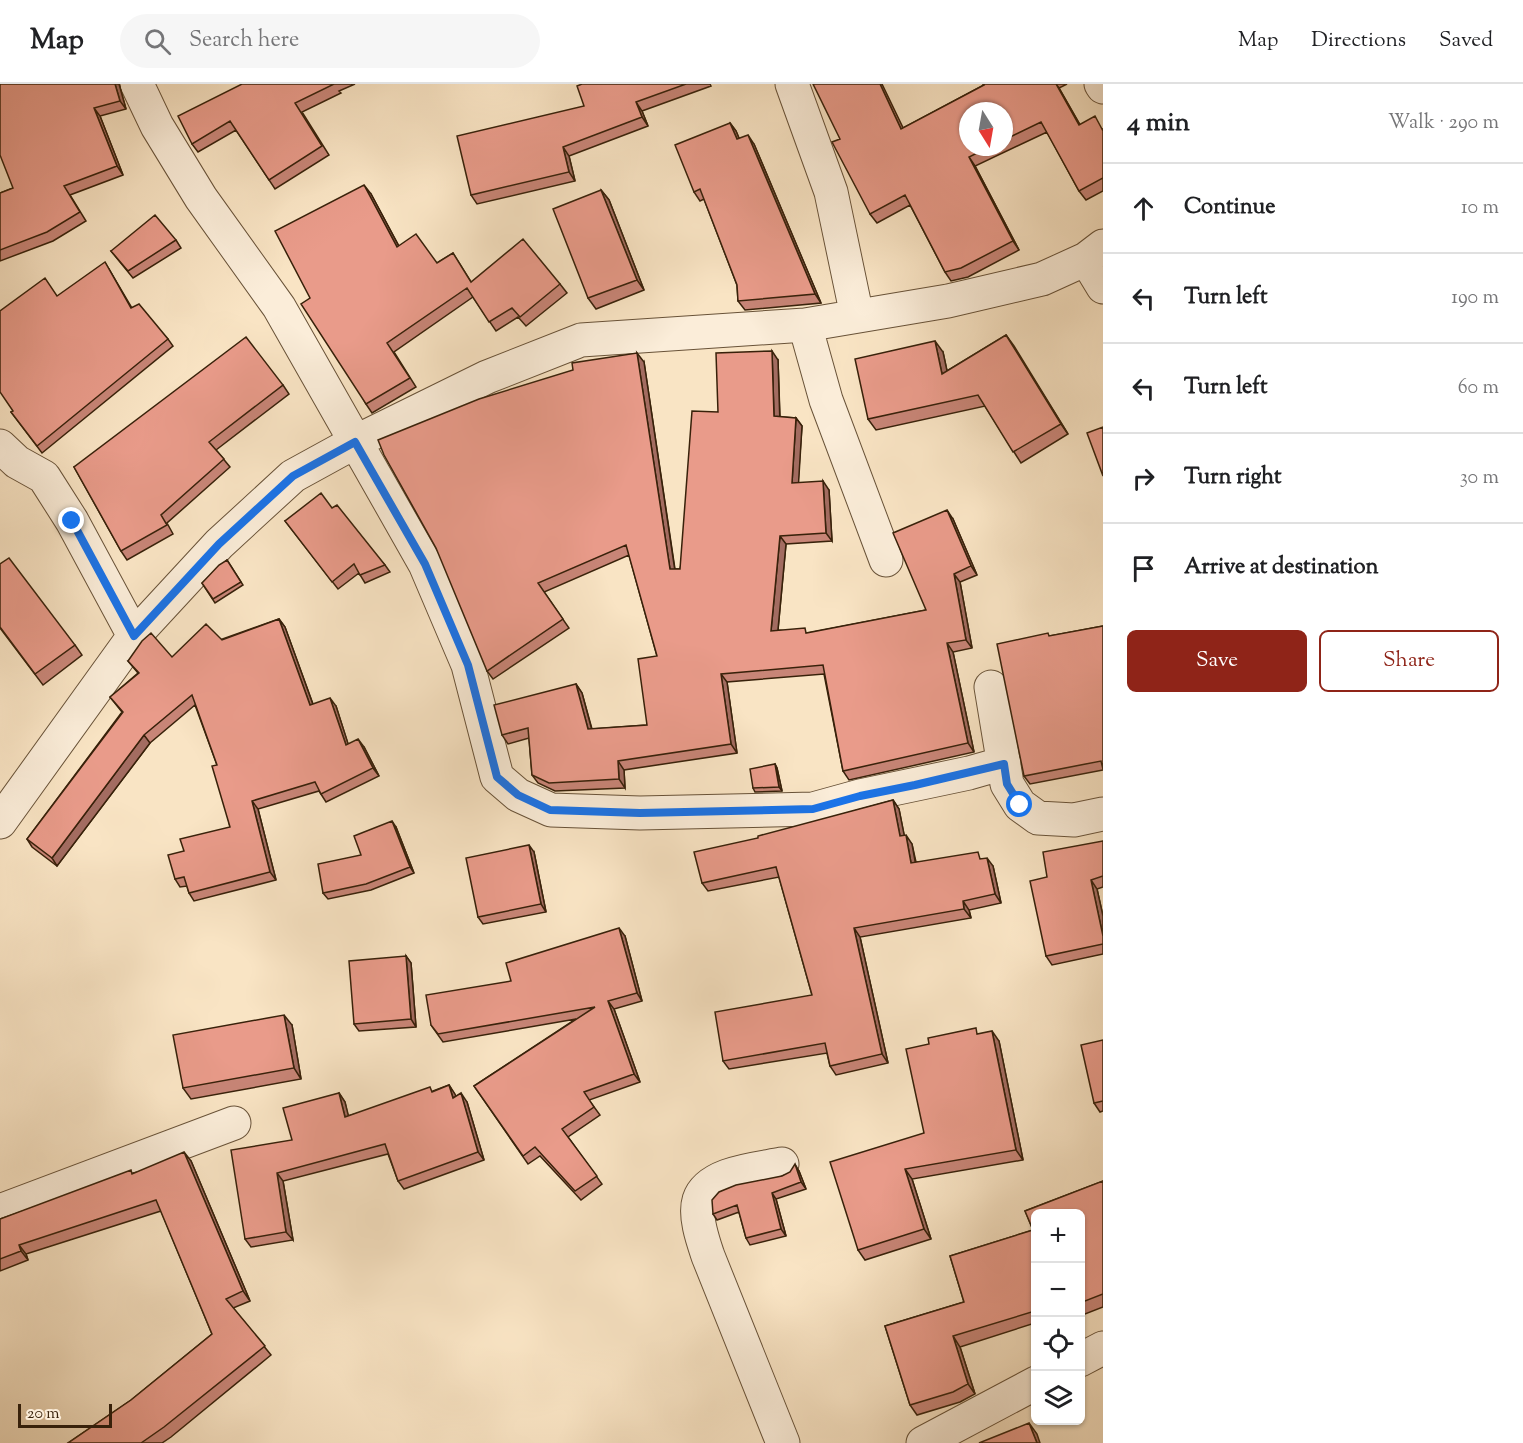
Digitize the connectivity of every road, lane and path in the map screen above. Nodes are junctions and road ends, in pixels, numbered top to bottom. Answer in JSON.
{"nodes":[{"id":1,"x":137,"y":84,"type":"edge"},
{"id":2,"x":792,"y":84,"type":"edge"},
{"id":3,"x":1095,"y":252,"type":"edge"},
{"id":4,"x":1103,"y":286,"type":"edge"},
{"id":5,"x":857,"y":316,"type":"junction"},
{"id":6,"x":805,"y":325,"type":"junction"},
{"id":7,"x":355,"y":442,"type":"junction"},
{"id":8,"x":0,"y":446,"type":"edge"},
{"id":9,"x":886,"y":560,"type":"dead end"},
{"id":10,"x":134,"y":636,"type":"junction"},
{"id":11,"x":992,"y":687,"type":"dead end"},
{"id":12,"x":1004,"y":764,"type":"junction"},
{"id":13,"x":1103,"y":814,"type":"edge"},
{"id":14,"x":0,"y":822,"type":"edge"},
{"id":15,"x":234,"y":1123,"type":"dead end"},
{"id":16,"x":782,"y":1164,"type":"dead end"},
{"id":17,"x":0,"y":1211,"type":"edge"},
{"id":18,"x":1103,"y":1348,"type":"edge"},
{"id":19,"x":1085,"y":1357,"type":"edge"},
{"id":20,"x":1031,"y":1385,"type":"edge"},
{"id":21,"x":783,"y":1443,"type":"edge"},
{"id":22,"x":923,"y":1443,"type":"edge"}],
"edges":[{"from":1,"to":7,"type":"street"},
{"from":2,"to":5,"type":"street"},
{"from":3,"to":4,"type":"street"},
{"from":3,"to":5,"type":"street"},
{"from":5,"to":6,"type":"street"},
{"from":6,"to":7,"type":"street"},
{"from":6,"to":9,"type":"street"},
{"from":7,"to":10,"type":"street"},
{"from":7,"to":12,"type":"street"},
{"from":8,"to":10,"type":"street"},
{"from":10,"to":14,"type":"street"},
{"from":11,"to":12,"type":"street"},
{"from":12,"to":13,"type":"street"},
{"from":15,"to":17,"type":"street"},
{"from":16,"to":21,"type":"street"},
{"from":18,"to":19,"type":"street"},
{"from":20,"to":22,"type":"street"}]}
